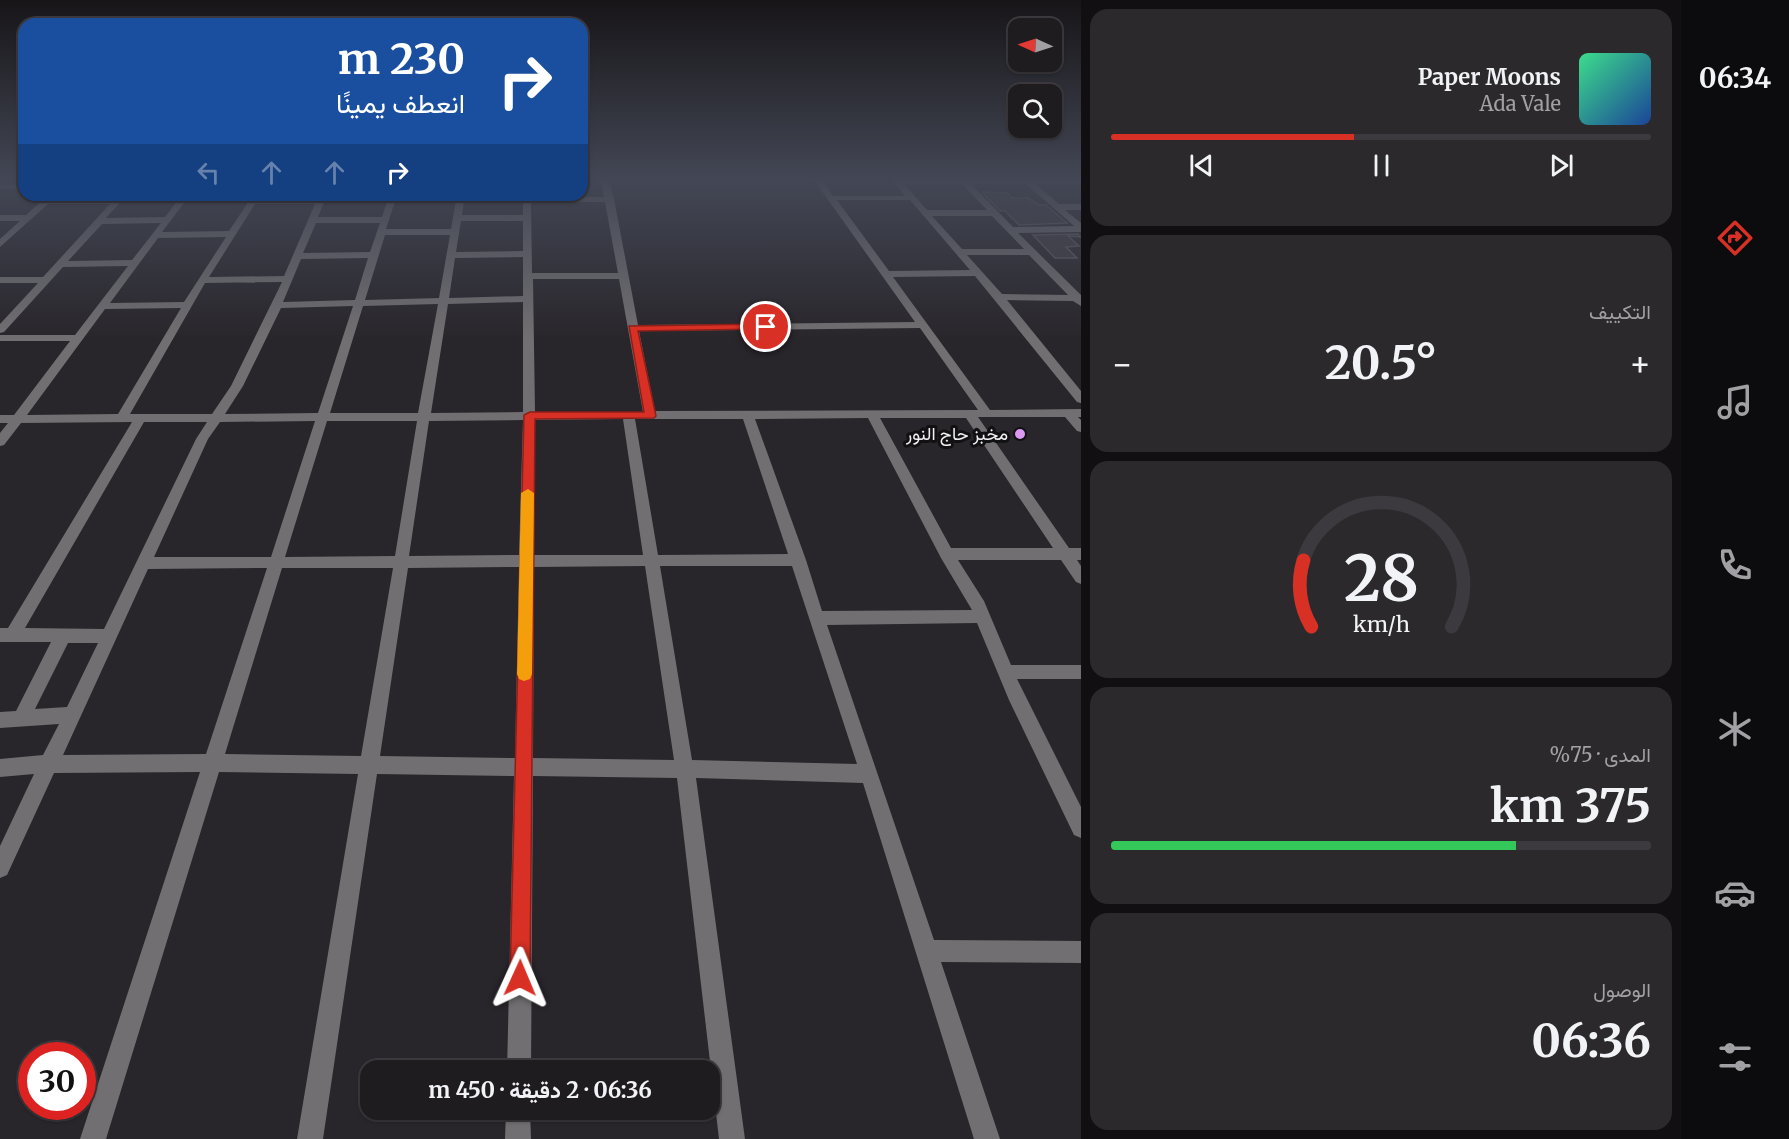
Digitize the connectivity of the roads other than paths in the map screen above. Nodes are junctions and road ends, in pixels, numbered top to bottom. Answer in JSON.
{"nodes":[{"id":1,"x":12,"y":233,"type":"edge"},
{"id":2,"x":89,"y":233,"type":"edge"},
{"id":3,"x":307,"y":233,"type":"edge"},
{"id":4,"x":381,"y":233,"type":"edge"},
{"id":5,"x":455,"y":233,"type":"edge"},
{"id":6,"x":528,"y":233,"type":"edge"},
{"id":7,"x":615,"y":233,"type":"edge"},
{"id":8,"x":855,"y":233,"type":"edge"},
{"id":9,"x":942,"y":233,"type":"edge"},
{"id":10,"x":1013,"y":233,"type":"edge"},
{"id":11,"x":232,"y":234,"type":"joint"},
{"id":12,"x":157,"y":235,"type":"joint"},
{"id":13,"x":0,"y":244,"type":"edge"},
{"id":14,"x":959,"y":252,"type":"junction"},
{"id":15,"x":1032,"y":252,"type":"junction"},
{"id":16,"x":527,"y":254,"type":"junction"},
{"id":17,"x":374,"y":255,"type":"junction"},
{"id":18,"x":452,"y":255,"type":"junction"},
{"id":19,"x":297,"y":256,"type":"junction"},
{"id":20,"x":136,"y":263,"type":"junction"},
{"id":21,"x":61,"y":264,"type":"junction"},
{"id":22,"x":977,"y":273,"type":"junction"},
{"id":23,"x":885,"y":274,"type":"junction"},
{"id":24,"x":528,"y":276,"type":"junction"},
{"id":25,"x":622,"y":276,"type":"junction"},
{"id":26,"x":0,"y":279,"type":"edge"},
{"id":27,"x":287,"y":279,"type":"junction"},
{"id":28,"x":46,"y":280,"type":"junction"},
{"id":29,"x":202,"y":280,"type":"junction"},
{"id":30,"x":999,"y":297,"type":"junction"},
{"id":31,"x":528,"y":299,"type":"junction"},
{"id":32,"x":444,"y":300,"type":"junction"},
{"id":33,"x":1079,"y":300,"type":"edge"},
{"id":34,"x":358,"y":302,"type":"junction"},
{"id":35,"x":277,"y":304,"type":"junction"},
{"id":36,"x":104,"y":306,"type":"junction"},
{"id":37,"x":187,"y":306,"type":"junction"},
{"id":38,"x":922,"y":325,"type":"junction"},
{"id":39,"x":633,"y":328,"type":"junction"},
{"id":40,"x":0,"y":330,"type":"edge"},
{"id":41,"x":0,"y":338,"type":"edge"},
{"id":42,"x":80,"y":338,"type":"junction"},
{"id":43,"x":1081,"y":399,"type":"edge"},
{"id":44,"x":1075,"y":413,"type":"edge"},
{"id":45,"x":530,"y":415,"type":"junction"},
{"id":46,"x":872,"y":415,"type":"junction"},
{"id":47,"x":970,"y":415,"type":"junction"},
{"id":48,"x":988,"y":415,"type":"junction"},
{"id":49,"x":424,"y":416,"type":"junction"},
{"id":50,"x":628,"y":416,"type":"junction"},
{"id":51,"x":650,"y":416,"type":"junction"},
{"id":52,"x":748,"y":416,"type":"junction"},
{"id":53,"x":322,"y":417,"type":"junction"},
{"id":54,"x":216,"y":418,"type":"junction"},
{"id":55,"x":0,"y":419,"type":"edge"},
{"id":56,"x":16,"y":419,"type":"junction"},
{"id":57,"x":121,"y":419,"type":"junction"},
{"id":58,"x":140,"y":419,"type":"junction"},
{"id":59,"x":1081,"y":428,"type":"edge"},
{"id":60,"x":0,"y":442,"type":"edge"},
{"id":61,"x":946,"y":554,"type":"junction"},
{"id":62,"x":1065,"y":554,"type":"junction"},
{"id":63,"x":1081,"y":554,"type":"edge"},
{"id":64,"x":402,"y":560,"type":"junction"},
{"id":65,"x":650,"y":560,"type":"junction"},
{"id":66,"x":799,"y":560,"type":"junction"},
{"id":67,"x":277,"y":561,"type":"junction"},
{"id":68,"x":526,"y":562,"type":"junction"},
{"id":69,"x":143,"y":563,"type":"junction"},
{"id":70,"x":1081,"y":578,"type":"edge"},
{"id":71,"x":982,"y":616,"type":"junction"},
{"id":72,"x":818,"y":618,"type":"junction"},
{"id":73,"x":7,"y":635,"type":"edge"},
{"id":74,"x":63,"y":636,"type":"junction"},
{"id":75,"x":107,"y":636,"type":"junction"},
{"id":76,"x":1005,"y":672,"type":"junction"},
{"id":77,"x":1081,"y":672,"type":"edge"},
{"id":78,"x":71,"y":715,"type":"junction"},
{"id":79,"x":21,"y":718,"type":"junction"},
{"id":80,"x":0,"y":720,"type":"edge"},
{"id":81,"x":213,"y":763,"type":"junction"},
{"id":82,"x":48,"y":764,"type":"junction"},
{"id":83,"x":370,"y":765,"type":"junction"},
{"id":84,"x":0,"y":768,"type":"edge"},
{"id":85,"x":523,"y":768,"type":"junction"},
{"id":86,"x":684,"y":769,"type":"junction"},
{"id":87,"x":870,"y":774,"type":"junction"},
{"id":88,"x":1081,"y":828,"type":"edge"},
{"id":89,"x":0,"y":868,"type":"edge"},
{"id":90,"x":928,"y":951,"type":"junction"},
{"id":91,"x":1081,"y":952,"type":"edge"},
{"id":92,"x":519,"y":1060,"type":"edge"},
{"id":93,"x":518,"y":1120,"type":"edge"},
{"id":94,"x":93,"y":1139,"type":"edge"},
{"id":95,"x":310,"y":1139,"type":"edge"},
{"id":96,"x":518,"y":1139,"type":"edge"},
{"id":97,"x":732,"y":1139,"type":"edge"},
{"id":98,"x":987,"y":1139,"type":"edge"}],
"edges":[{"from":1,"to":13,"type":"street"},
{"from":2,"to":21,"type":"street"},
{"from":3,"to":19,"type":"street"},
{"from":4,"to":17,"type":"street"},
{"from":5,"to":18,"type":"street"},
{"from":6,"to":16,"type":"street"},
{"from":7,"to":25,"type":"street"},
{"from":8,"to":23,"type":"street"},
{"from":9,"to":14,"type":"street"},
{"from":10,"to":15,"type":"street"},
{"from":11,"to":12,"type":"street"},
{"from":11,"to":29,"type":"street"},
{"from":12,"to":20,"type":"street"},
{"from":14,"to":15,"type":"street"},
{"from":14,"to":22,"type":"street"},
{"from":15,"to":33,"type":"street"},
{"from":16,"to":18,"type":"street"},
{"from":16,"to":24,"type":"street"},
{"from":17,"to":19,"type":"street"},
{"from":17,"to":34,"type":"street"},
{"from":18,"to":32,"type":"street"},
{"from":19,"to":27,"type":"street"},
{"from":20,"to":21,"type":"street"},
{"from":20,"to":36,"type":"street"},
{"from":21,"to":28,"type":"street"},
{"from":22,"to":23,"type":"street"},
{"from":22,"to":30,"type":"street"},
{"from":23,"to":38,"type":"street"},
{"from":24,"to":25,"type":"street"},
{"from":24,"to":31,"type":"street"},
{"from":25,"to":39,"type":"street"},
{"from":26,"to":28,"type":"street"},
{"from":27,"to":29,"type":"street"},
{"from":27,"to":35,"type":"street"},
{"from":28,"to":40,"type":"street"},
{"from":29,"to":37,"type":"street"},
{"from":30,"to":33,"type":"street"},
{"from":30,"to":43,"type":"street"},
{"from":31,"to":32,"type":"street"},
{"from":31,"to":45,"type":"street"},
{"from":32,"to":34,"type":"street"},
{"from":32,"to":49,"type":"street"},
{"from":34,"to":35,"type":"street"},
{"from":34,"to":53,"type":"street"},
{"from":35,"to":54,"type":"street"},
{"from":36,"to":37,"type":"street"},
{"from":36,"to":42,"type":"street"},
{"from":37,"to":57,"type":"street"},
{"from":38,"to":39,"type":"street"},
{"from":38,"to":48,"type":"street"},
{"from":39,"to":51,"type":"street"},
{"from":41,"to":42,"type":"street"},
{"from":42,"to":56,"type":"street"},
{"from":44,"to":48,"type":"street"},
{"from":44,"to":59,"type":"street"},
{"from":45,"to":49,"type":"street"},
{"from":45,"to":50,"type":"street"},
{"from":45,"to":68,"type":"street"},
{"from":46,"to":47,"type":"street"},
{"from":46,"to":52,"type":"street"},
{"from":46,"to":61,"type":"street"},
{"from":47,"to":48,"type":"street"},
{"from":47,"to":62,"type":"street"},
{"from":49,"to":53,"type":"street"},
{"from":49,"to":64,"type":"street"},
{"from":50,"to":51,"type":"street"},
{"from":50,"to":65,"type":"street"},
{"from":51,"to":52,"type":"street"},
{"from":52,"to":66,"type":"street"},
{"from":53,"to":54,"type":"street"},
{"from":53,"to":67,"type":"street"},
{"from":54,"to":58,"type":"street"},
{"from":54,"to":69,"type":"street"},
{"from":55,"to":56,"type":"street"},
{"from":56,"to":57,"type":"street"},
{"from":56,"to":60,"type":"street"},
{"from":57,"to":58,"type":"street"},
{"from":58,"to":73,"type":"street"},
{"from":61,"to":62,"type":"street"},
{"from":61,"to":71,"type":"street"},
{"from":62,"to":63,"type":"street"},
{"from":62,"to":70,"type":"street"},
{"from":64,"to":67,"type":"street"},
{"from":64,"to":68,"type":"street"},
{"from":64,"to":83,"type":"street"},
{"from":65,"to":66,"type":"street"},
{"from":65,"to":68,"type":"street"},
{"from":65,"to":86,"type":"street"},
{"from":66,"to":72,"type":"street"},
{"from":67,"to":69,"type":"street"},
{"from":67,"to":81,"type":"street"},
{"from":68,"to":85,"type":"street"},
{"from":69,"to":75,"type":"street"},
{"from":71,"to":72,"type":"street"},
{"from":71,"to":76,"type":"street"},
{"from":72,"to":87,"type":"street"},
{"from":73,"to":74,"type":"street"},
{"from":74,"to":75,"type":"street"},
{"from":74,"to":79,"type":"street"},
{"from":75,"to":78,"type":"street"},
{"from":76,"to":77,"type":"street"},
{"from":76,"to":88,"type":"street"},
{"from":78,"to":79,"type":"street"},
{"from":78,"to":82,"type":"street"},
{"from":79,"to":80,"type":"street"},
{"from":81,"to":82,"type":"street"},
{"from":81,"to":83,"type":"street"},
{"from":81,"to":94,"type":"street"},
{"from":82,"to":84,"type":"street"},
{"from":82,"to":89,"type":"street"},
{"from":83,"to":85,"type":"street"},
{"from":83,"to":95,"type":"street"},
{"from":85,"to":86,"type":"street"},
{"from":85,"to":92,"type":"street"},
{"from":86,"to":87,"type":"street"},
{"from":86,"to":97,"type":"street"},
{"from":87,"to":90,"type":"street"},
{"from":90,"to":91,"type":"street"},
{"from":90,"to":98,"type":"street"},
{"from":93,"to":96,"type":"street"}]}
